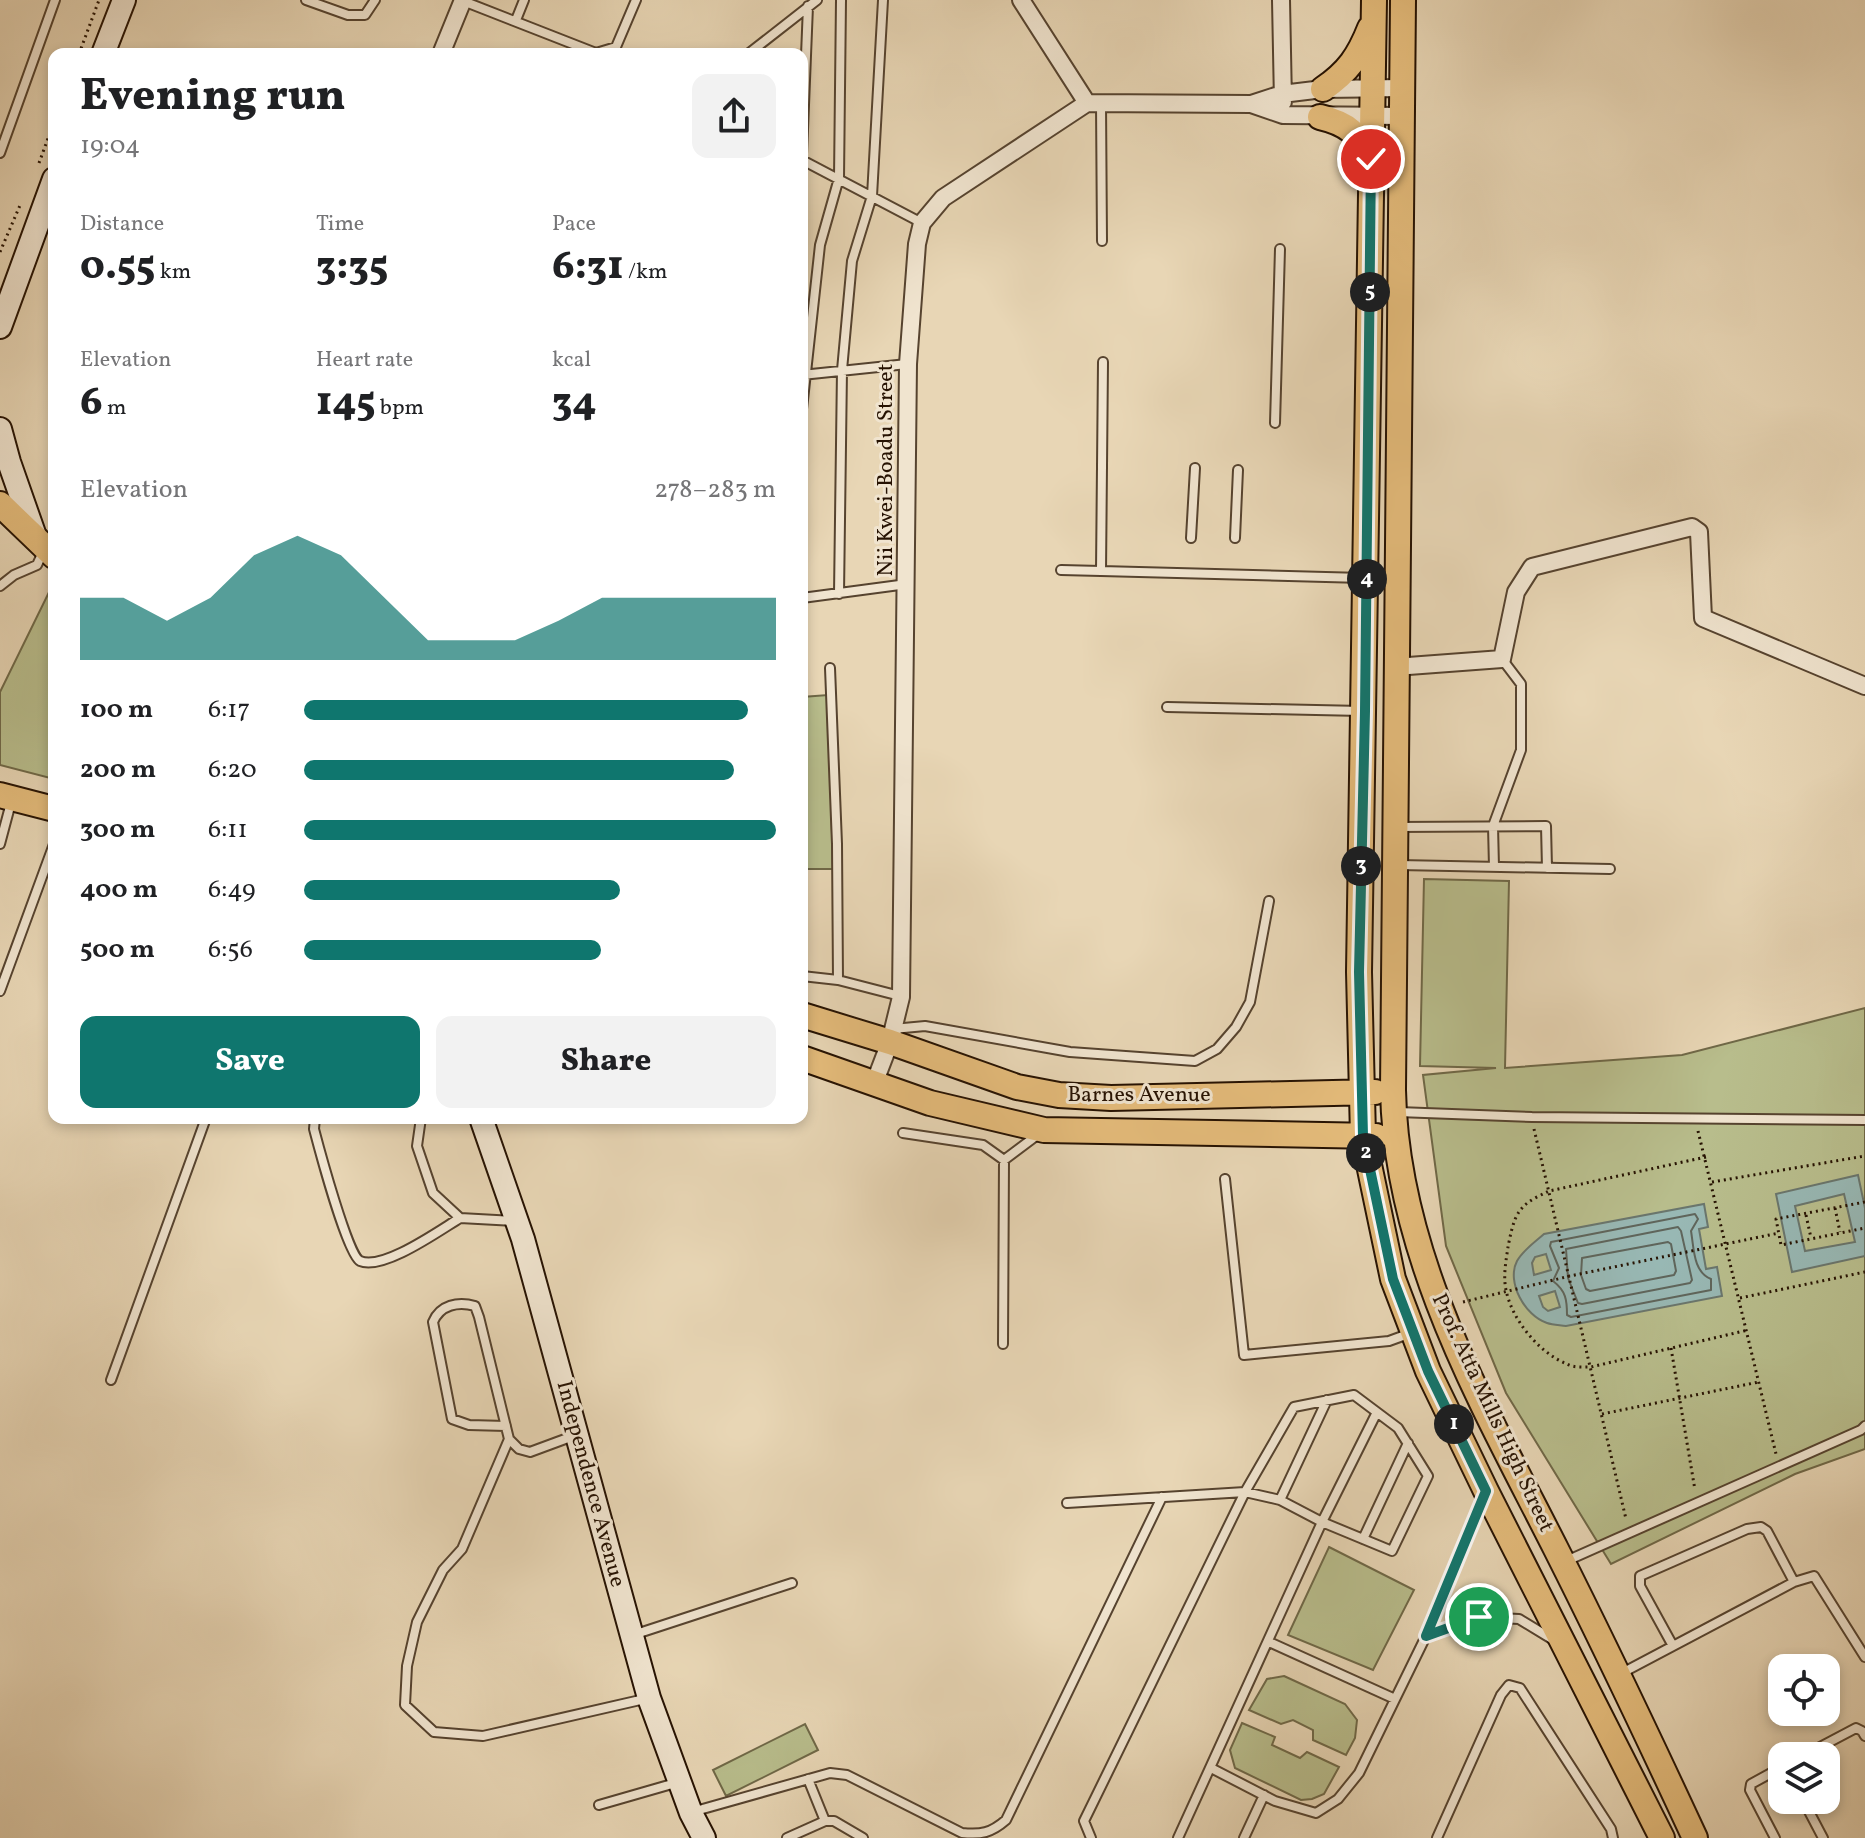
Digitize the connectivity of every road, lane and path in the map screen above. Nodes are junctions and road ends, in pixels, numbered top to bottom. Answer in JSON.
{"nodes":[{"id":1,"x":55,"y":0,"type":"edge"},
{"id":2,"x":99,"y":0,"type":"edge"},
{"id":3,"x":124,"y":0,"type":"edge"},
{"id":4,"x":306,"y":0,"type":"edge"},
{"id":5,"x":375,"y":0,"type":"edge"},
{"id":6,"x":463,"y":0,"type":"edge"},
{"id":7,"x":524,"y":0,"type":"edge"},
{"id":8,"x":636,"y":0,"type":"edge"},
{"id":9,"x":817,"y":0,"type":"edge"},
{"id":10,"x":841,"y":0,"type":"edge"},
{"id":11,"x":883,"y":0,"type":"edge"},
{"id":12,"x":1021,"y":0,"type":"edge"},
{"id":13,"x":1281,"y":0,"type":"edge"},
{"id":14,"x":1403,"y":0,"type":"edge"},
{"id":15,"x":808,"y":6,"type":"junction"},
{"id":16,"x":1374,"y":9,"type":"edge"},
{"id":17,"x":516,"y":20,"type":"junction"},
{"id":18,"x":81,"y":48,"type":"edge"},
{"id":19,"x":105,"y":48,"type":"edge"},
{"id":20,"x":443,"y":48,"type":"edge"},
{"id":21,"x":584,"y":48,"type":"edge"},
{"id":22,"x":614,"y":48,"type":"edge"},
{"id":23,"x":757,"y":48,"type":"edge"},
{"id":24,"x":806,"y":48,"type":"edge"},
{"id":25,"x":1403,"y":88,"type":"junction"},
{"id":26,"x":1323,"y":89,"type":"junction"},
{"id":27,"x":1372,"y":89,"type":"junction"},
{"id":28,"x":1282,"y":94,"type":"junction"},
{"id":29,"x":1094,"y":103,"type":"junction"},
{"id":30,"x":1251,"y":104,"type":"junction"},
{"id":31,"x":1283,"y":115,"type":"junction"},
{"id":32,"x":1403,"y":116,"type":"junction"},
{"id":33,"x":1320,"y":117,"type":"junction"},
{"id":34,"x":1371,"y":118,"type":"junction"},
{"id":35,"x":0,"y":153,"type":"edge"},
{"id":36,"x":1371,"y":159,"type":"junction"},
{"id":37,"x":808,"y":160,"type":"edge"},
{"id":38,"x":839,"y":178,"type":"junction"},
{"id":39,"x":48,"y":194,"type":"edge"},
{"id":40,"x":872,"y":196,"type":"junction"},
{"id":41,"x":922,"y":223,"type":"junction"},
{"id":42,"x":1102,"y":241,"type":"dead end"},
{"id":43,"x":1280,"y":249,"type":"dead end"},
{"id":44,"x":20,"y":266,"type":"junction"},
{"id":45,"x":0,"y":294,"type":"edge"},
{"id":46,"x":0,"y":327,"type":"edge"},
{"id":47,"x":808,"y":342,"type":"edge"},
{"id":48,"x":1103,"y":362,"type":"dead end"},
{"id":49,"x":908,"y":364,"type":"junction"},
{"id":50,"x":842,"y":370,"type":"junction"},
{"id":51,"x":808,"y":374,"type":"edge"},
{"id":52,"x":1275,"y":423,"type":"dead end"},
{"id":53,"x":0,"y":429,"type":"edge"},
{"id":54,"x":1195,"y":468,"type":"dead end"},
{"id":55,"x":1238,"y":470,"type":"dead end"},
{"id":56,"x":0,"y":504,"type":"edge"},
{"id":57,"x":1191,"y":538,"type":"dead end"},
{"id":58,"x":1235,"y":538,"type":"dead end"},
{"id":59,"x":45,"y":547,"type":"edge"},
{"id":60,"x":1061,"y":570,"type":"dead end"},
{"id":61,"x":1101,"y":571,"type":"junction"},
{"id":62,"x":1367,"y":578,"type":"junction"},
{"id":63,"x":907,"y":584,"type":"junction"},
{"id":64,"x":0,"y":586,"type":"edge"},
{"id":65,"x":839,"y":594,"type":"junction"},
{"id":66,"x":808,"y":597,"type":"edge"},
{"id":67,"x":1502,"y":659,"type":"junction"},
{"id":68,"x":1395,"y":667,"type":"junction"},
{"id":69,"x":830,"y":668,"type":"dead end"},
{"id":70,"x":1865,"y":686,"type":"edge"},
{"id":71,"x":1167,"y":707,"type":"dead end"},
{"id":72,"x":1365,"y":711,"type":"junction"},
{"id":73,"x":6,"y":797,"type":"edge"},
{"id":74,"x":48,"y":808,"type":"edge"},
{"id":75,"x":1493,"y":826,"type":"junction"},
{"id":76,"x":1394,"y":827,"type":"junction"},
{"id":77,"x":0,"y":844,"type":"edge"},
{"id":78,"x":48,"y":860,"type":"edge"},
{"id":79,"x":1394,"y":866,"type":"junction"},
{"id":80,"x":1494,"y":867,"type":"junction"},
{"id":81,"x":1547,"y":868,"type":"junction"},
{"id":82,"x":1610,"y":869,"type":"dead end"},
{"id":83,"x":1269,"y":901,"type":"dead end"},
{"id":84,"x":808,"y":977,"type":"edge"},
{"id":85,"x":838,"y":980,"type":"junction"},
{"id":86,"x":0,"y":991,"type":"edge"},
{"id":87,"x":901,"y":997,"type":"junction"},
{"id":88,"x":808,"y":1016,"type":"edge"},
{"id":89,"x":892,"y":1035,"type":"junction"},
{"id":90,"x":808,"y":1060,"type":"edge"},
{"id":91,"x":874,"y":1084,"type":"junction"},
{"id":92,"x":1360,"y":1092,"type":"junction"},
{"id":93,"x":1394,"y":1112,"type":"junction"},
{"id":94,"x":1532,"y":1117,"type":"junction"},
{"id":95,"x":1694,"y":1120,"type":"junction"},
{"id":96,"x":1865,"y":1120,"type":"edge"},
{"id":97,"x":204,"y":1124,"type":"edge"},
{"id":98,"x":314,"y":1124,"type":"edge"},
{"id":99,"x":420,"y":1124,"type":"edge"},
{"id":100,"x":481,"y":1124,"type":"edge"},
{"id":101,"x":1044,"y":1130,"type":"junction"},
{"id":102,"x":903,"y":1133,"type":"dead end"},
{"id":103,"x":1363,"y":1136,"type":"junction"},
{"id":104,"x":1865,"y":1156,"type":"edge"},
{"id":105,"x":1706,"y":1157,"type":"junction"},
{"id":106,"x":1004,"y":1160,"type":"junction"},
{"id":107,"x":1225,"y":1179,"type":"dead end"},
{"id":108,"x":1712,"y":1182,"type":"junction"},
{"id":109,"x":1549,"y":1191,"type":"junction"},
{"id":110,"x":1865,"y":1202,"type":"edge"},
{"id":111,"x":1835,"y":1208,"type":"junction"},
{"id":112,"x":1806,"y":1214,"type":"junction"},
{"id":113,"x":460,"y":1218,"type":"junction"},
{"id":114,"x":517,"y":1221,"type":"junction"},
{"id":115,"x":1865,"y":1228,"type":"edge"},
{"id":116,"x":1840,"y":1232,"type":"junction"},
{"id":117,"x":1779,"y":1233,"type":"junction"},
{"id":118,"x":1811,"y":1238,"type":"junction"},
{"id":119,"x":1727,"y":1244,"type":"junction"},
{"id":120,"x":1865,"y":1272,"type":"edge"},
{"id":121,"x":1570,"y":1276,"type":"junction"},
{"id":122,"x":1506,"y":1290,"type":"junction"},
{"id":123,"x":1740,"y":1298,"type":"junction"},
{"id":124,"x":1440,"y":1309,"type":"junction"},
{"id":125,"x":1748,"y":1330,"type":"junction"},
{"id":126,"x":1412,"y":1333,"type":"junction"},
{"id":127,"x":1003,"y":1344,"type":"dead end"},
{"id":128,"x":1671,"y":1348,"type":"junction"},
{"id":129,"x":1591,"y":1367,"type":"junction"},
{"id":130,"x":111,"y":1380,"type":"dead end"},
{"id":131,"x":1760,"y":1382,"type":"junction"},
{"id":132,"x":1680,"y":1398,"type":"junction"},
{"id":133,"x":1327,"y":1400,"type":"junction"},
{"id":134,"x":1377,"y":1412,"type":"junction"},
{"id":135,"x":1602,"y":1414,"type":"junction"},
{"id":136,"x":506,"y":1426,"type":"junction"},
{"id":137,"x":1865,"y":1426,"type":"edge"},
{"id":138,"x":577,"y":1435,"type":"junction"},
{"id":139,"x":509,"y":1439,"type":"junction"},
{"id":140,"x":1408,"y":1443,"type":"junction"},
{"id":141,"x":1778,"y":1466,"type":"junction"},
{"id":142,"x":1486,"y":1491,"type":"junction"},
{"id":143,"x":1245,"y":1492,"type":"junction"},
{"id":144,"x":1162,"y":1497,"type":"junction"},
{"id":145,"x":1280,"y":1500,"type":"junction"},
{"id":146,"x":1697,"y":1502,"type":"junction"},
{"id":147,"x":1067,"y":1503,"type":"dead end"},
{"id":148,"x":1322,"y":1522,"type":"junction"},
{"id":149,"x":1629,"y":1532,"type":"junction"},
{"id":150,"x":1363,"y":1539,"type":"junction"},
{"id":151,"x":1563,"y":1563,"type":"junction"},
{"id":152,"x":1794,"y":1582,"type":"junction"},
{"id":153,"x":792,"y":1583,"type":"dead end"},
{"id":154,"x":632,"y":1635,"type":"junction"},
{"id":155,"x":1426,"y":1636,"type":"junction"},
{"id":156,"x":1269,"y":1642,"type":"junction"},
{"id":157,"x":1673,"y":1646,"type":"junction"},
{"id":158,"x":1567,"y":1649,"type":"junction"},
{"id":159,"x":1865,"y":1657,"type":"edge"},
{"id":160,"x":1619,"y":1674,"type":"junction"},
{"id":161,"x":649,"y":1698,"type":"junction"},
{"id":162,"x":1395,"y":1699,"type":"junction"},
{"id":163,"x":1865,"y":1736,"type":"edge"},
{"id":164,"x":1830,"y":1742,"type":"edge"},
{"id":165,"x":1211,"y":1768,"type":"junction"},
{"id":166,"x":1768,"y":1775,"type":"edge"},
{"id":167,"x":808,"y":1779,"type":"junction"},
{"id":168,"x":679,"y":1782,"type":"junction"},
{"id":169,"x":1264,"y":1795,"type":"junction"},
{"id":170,"x":599,"y":1805,"type":"dead end"},
{"id":171,"x":691,"y":1813,"type":"junction"},
{"id":172,"x":1810,"y":1814,"type":"edge"},
{"id":173,"x":825,"y":1821,"type":"junction"},
{"id":174,"x":704,"y":1838,"type":"edge"},
{"id":175,"x":787,"y":1838,"type":"edge"},
{"id":176,"x":863,"y":1838,"type":"edge"},
{"id":177,"x":1091,"y":1838,"type":"edge"},
{"id":178,"x":1178,"y":1838,"type":"edge"},
{"id":179,"x":1244,"y":1838,"type":"edge"},
{"id":180,"x":1437,"y":1838,"type":"edge"},
{"id":181,"x":1613,"y":1838,"type":"edge"},
{"id":182,"x":1662,"y":1838,"type":"edge"},
{"id":183,"x":1695,"y":1838,"type":"edge"},
{"id":184,"x":1775,"y":1838,"type":"edge"},
{"id":185,"x":1823,"y":1838,"type":"edge"}],
"edges":[{"from":1,"to":35,"type":"lane"},
{"from":2,"to":18,"type":"path"},
{"from":3,"to":19,"type":"main road"},
{"from":4,"to":5,"type":"lane"},
{"from":6,"to":17,"type":"lane"},
{"from":6,"to":20,"type":"street"},
{"from":7,"to":17,"type":"lane"},
{"from":8,"to":22,"type":"lane"},
{"from":9,"to":15,"type":"lane"},
{"from":10,"to":38,"type":"lane"},
{"from":11,"to":40,"type":"lane"},
{"from":12,"to":29,"type":"street"},
{"from":13,"to":28,"type":"street"},
{"from":14,"to":25,"type":"main road","name":"Prof. Atta Mills High Street"},
{"from":15,"to":23,"type":"lane"},
{"from":15,"to":24,"type":"lane"},
{"from":16,"to":26,"type":"main road"},
{"from":16,"to":27,"type":"main road","name":"Prof. Atta Mills High Street"},
{"from":17,"to":21,"type":"lane"},
{"from":25,"to":27,"type":"street"},
{"from":25,"to":32,"type":"main road","name":"Prof. Atta Mills High Street"},
{"from":26,"to":27,"type":"street"},
{"from":26,"to":28,"type":"street"},
{"from":27,"to":34,"type":"main road","name":"Prof. Atta Mills High Street"},
{"from":28,"to":30,"type":"street"},
{"from":28,"to":31,"type":"street"},
{"from":29,"to":30,"type":"street"},
{"from":29,"to":41,"type":"street"},
{"from":29,"to":42,"type":"lane"},
{"from":30,"to":31,"type":"street"},
{"from":31,"to":33,"type":"street"},
{"from":32,"to":34,"type":"street"},
{"from":32,"to":68,"type":"main road","name":"Prof. Atta Mills High Street"},
{"from":33,"to":34,"type":"street"},
{"from":33,"to":36,"type":"main road"},
{"from":34,"to":36,"type":"main road","name":"Prof. Atta Mills High Street"},
{"from":36,"to":62,"type":"main road","name":"Prof. Atta Mills High Street"},
{"from":37,"to":38,"type":"lane"},
{"from":38,"to":40,"type":"lane"},
{"from":38,"to":47,"type":"lane"},
{"from":39,"to":44,"type":"main road"},
{"from":40,"to":41,"type":"lane"},
{"from":40,"to":50,"type":"lane"},
{"from":41,"to":49,"type":"street","name":"Nii Kwei-Boadu Street"},
{"from":43,"to":52,"type":"lane"},
{"from":44,"to":45,"type":"main road"},
{"from":44,"to":46,"type":"main road"},
{"from":48,"to":61,"type":"lane"},
{"from":49,"to":50,"type":"lane"},
{"from":49,"to":63,"type":"street","name":"Nii Kwei-Boadu Street"},
{"from":50,"to":51,"type":"lane"},
{"from":50,"to":65,"type":"lane"},
{"from":53,"to":59,"type":"main road"},
{"from":54,"to":57,"type":"lane"},
{"from":55,"to":58,"type":"lane"},
{"from":56,"to":59,"type":"main road"},
{"from":59,"to":64,"type":"lane"},
{"from":60,"to":61,"type":"lane"},
{"from":61,"to":62,"type":"lane"},
{"from":62,"to":72,"type":"main road","name":"Prof. Atta Mills High Street"},
{"from":63,"to":65,"type":"lane"},
{"from":63,"to":87,"type":"street","name":"Nii Kwei-Boadu Street"},
{"from":65,"to":66,"type":"lane"},
{"from":67,"to":68,"type":"street"},
{"from":67,"to":70,"type":"street"},
{"from":67,"to":75,"type":"lane"},
{"from":68,"to":76,"type":"main road","name":"Prof. Atta Mills High Street"},
{"from":69,"to":85,"type":"lane"},
{"from":71,"to":72,"type":"lane"},
{"from":72,"to":92,"type":"main road","name":"Prof. Atta Mills High Street"},
{"from":73,"to":74,"type":"main road"},
{"from":73,"to":77,"type":"lane"},
{"from":75,"to":76,"type":"lane"},
{"from":75,"to":80,"type":"lane"},
{"from":75,"to":81,"type":"lane"},
{"from":76,"to":79,"type":"main road","name":"Prof. Atta Mills High Street"},
{"from":78,"to":86,"type":"lane"},
{"from":79,"to":80,"type":"lane"},
{"from":79,"to":93,"type":"main road","name":"Prof. Atta Mills High Street"},
{"from":80,"to":81,"type":"lane"},
{"from":81,"to":82,"type":"lane"},
{"from":83,"to":89,"type":"lane"},
{"from":84,"to":85,"type":"lane"},
{"from":85,"to":87,"type":"lane"},
{"from":87,"to":89,"type":"street","name":"Nii Kwei-Boadu Street"},
{"from":88,"to":89,"type":"main road","name":"Barnes Avenue"},
{"from":89,"to":91,"type":"street","name":"Nii Kwei-Boadu Street"},
{"from":89,"to":92,"type":"main road","name":"Barnes Avenue"},
{"from":90,"to":91,"type":"main road","name":"Barnes Avenue"},
{"from":91,"to":101,"type":"main road","name":"Barnes Avenue"},
{"from":92,"to":93,"type":"main road","name":"Barnes Avenue"},
{"from":92,"to":103,"type":"main road","name":"Prof. Atta Mills High Street"},
{"from":93,"to":94,"type":"lane"},
{"from":93,"to":103,"type":"main road","name":"Barnes Avenue"},
{"from":93,"to":124,"type":"main road","name":"Prof. Atta Mills High Street"},
{"from":94,"to":95,"type":"lane"},
{"from":94,"to":109,"type":"path"},
{"from":95,"to":96,"type":"lane"},
{"from":95,"to":105,"type":"path"},
{"from":97,"to":130,"type":"lane"},
{"from":98,"to":113,"type":"lane"},
{"from":99,"to":113,"type":"lane"},
{"from":100,"to":114,"type":"main road","name":"Independence Avenue"},
{"from":101,"to":103,"type":"main road","name":"Barnes Avenue"},
{"from":101,"to":106,"type":"lane"},
{"from":102,"to":106,"type":"lane"},
{"from":103,"to":126,"type":"main road","name":"Prof. Atta Mills High Street"},
{"from":104,"to":108,"type":"path"},
{"from":105,"to":108,"type":"path"},
{"from":105,"to":109,"type":"path"},
{"from":106,"to":127,"type":"lane"},
{"from":107,"to":126,"type":"lane"},
{"from":108,"to":119,"type":"path"},
{"from":109,"to":121,"type":"path"},
{"from":109,"to":122,"type":"path"},
{"from":110,"to":111,"type":"path"},
{"from":111,"to":112,"type":"path"},
{"from":111,"to":116,"type":"path"},
{"from":112,"to":117,"type":"path"},
{"from":112,"to":118,"type":"path"},
{"from":113,"to":114,"type":"lane"},
{"from":114,"to":138,"type":"main road","name":"Independence Avenue"},
{"from":115,"to":116,"type":"path"},
{"from":116,"to":118,"type":"path"},
{"from":117,"to":118,"type":"path"},
{"from":117,"to":119,"type":"path"},
{"from":119,"to":121,"type":"path"},
{"from":119,"to":123,"type":"path"},
{"from":120,"to":123,"type":"path"},
{"from":121,"to":122,"type":"path"},
{"from":121,"to":129,"type":"path"},
{"from":122,"to":124,"type":"path"},
{"from":122,"to":129,"type":"path"},
{"from":123,"to":125,"type":"path"},
{"from":124,"to":151,"type":"main road","name":"Prof. Atta Mills High Street"},
{"from":125,"to":128,"type":"path"},
{"from":125,"to":131,"type":"path"},
{"from":126,"to":142,"type":"main road","name":"Prof. Atta Mills High Street"},
{"from":128,"to":129,"type":"path"},
{"from":128,"to":132,"type":"path"},
{"from":129,"to":135,"type":"path"},
{"from":131,"to":132,"type":"path"},
{"from":131,"to":141,"type":"path"},
{"from":132,"to":135,"type":"path"},
{"from":132,"to":146,"type":"path"},
{"from":133,"to":134,"type":"lane"},
{"from":133,"to":143,"type":"lane"},
{"from":133,"to":145,"type":"lane"},
{"from":134,"to":140,"type":"lane"},
{"from":134,"to":148,"type":"lane"},
{"from":135,"to":149,"type":"path"},
{"from":136,"to":136,"type":"lane"},
{"from":136,"to":139,"type":"lane"},
{"from":137,"to":141,"type":"lane"},
{"from":138,"to":139,"type":"lane"},
{"from":138,"to":154,"type":"main road","name":"Independence Avenue"},
{"from":139,"to":161,"type":"lane"},
{"from":140,"to":150,"type":"lane"},
{"from":140,"to":150,"type":"lane"},
{"from":141,"to":146,"type":"lane"},
{"from":142,"to":155,"type":"lane"},
{"from":142,"to":158,"type":"main road","name":"Prof. Atta Mills High Street"},
{"from":143,"to":144,"type":"lane"},
{"from":143,"to":145,"type":"lane"},
{"from":143,"to":177,"type":"lane"},
{"from":144,"to":147,"type":"lane"},
{"from":144,"to":167,"type":"lane"},
{"from":145,"to":148,"type":"lane"},
{"from":146,"to":149,"type":"lane"},
{"from":148,"to":150,"type":"lane"},
{"from":148,"to":156,"type":"lane"},
{"from":149,"to":151,"type":"lane"},
{"from":151,"to":160,"type":"main road","name":"Prof. Atta Mills High Street"},
{"from":152,"to":157,"type":"lane"},
{"from":152,"to":157,"type":"lane"},
{"from":152,"to":159,"type":"lane"},
{"from":153,"to":154,"type":"lane"},
{"from":154,"to":161,"type":"main road","name":"Independence Avenue"},
{"from":155,"to":158,"type":"lane"},
{"from":155,"to":162,"type":"lane"},
{"from":156,"to":162,"type":"lane"},
{"from":156,"to":165,"type":"lane"},
{"from":157,"to":160,"type":"lane"},
{"from":158,"to":182,"type":"main road","name":"Prof. Atta Mills High Street"},
{"from":160,"to":183,"type":"main road","name":"Prof. Atta Mills High Street"},
{"from":161,"to":168,"type":"main road","name":"Independence Avenue"},
{"from":162,"to":169,"type":"lane"},
{"from":163,"to":164,"type":"lane"},
{"from":165,"to":169,"type":"lane"},
{"from":165,"to":178,"type":"lane"},
{"from":166,"to":184,"type":"lane"},
{"from":167,"to":171,"type":"lane"},
{"from":167,"to":173,"type":"lane"},
{"from":168,"to":170,"type":"lane"},
{"from":168,"to":171,"type":"main road","name":"Independence Avenue"},
{"from":169,"to":179,"type":"lane"},
{"from":171,"to":174,"type":"main road","name":"Independence Avenue"},
{"from":172,"to":185,"type":"lane"},
{"from":173,"to":175,"type":"lane"},
{"from":173,"to":176,"type":"lane"},
{"from":180,"to":181,"type":"lane"}]}
